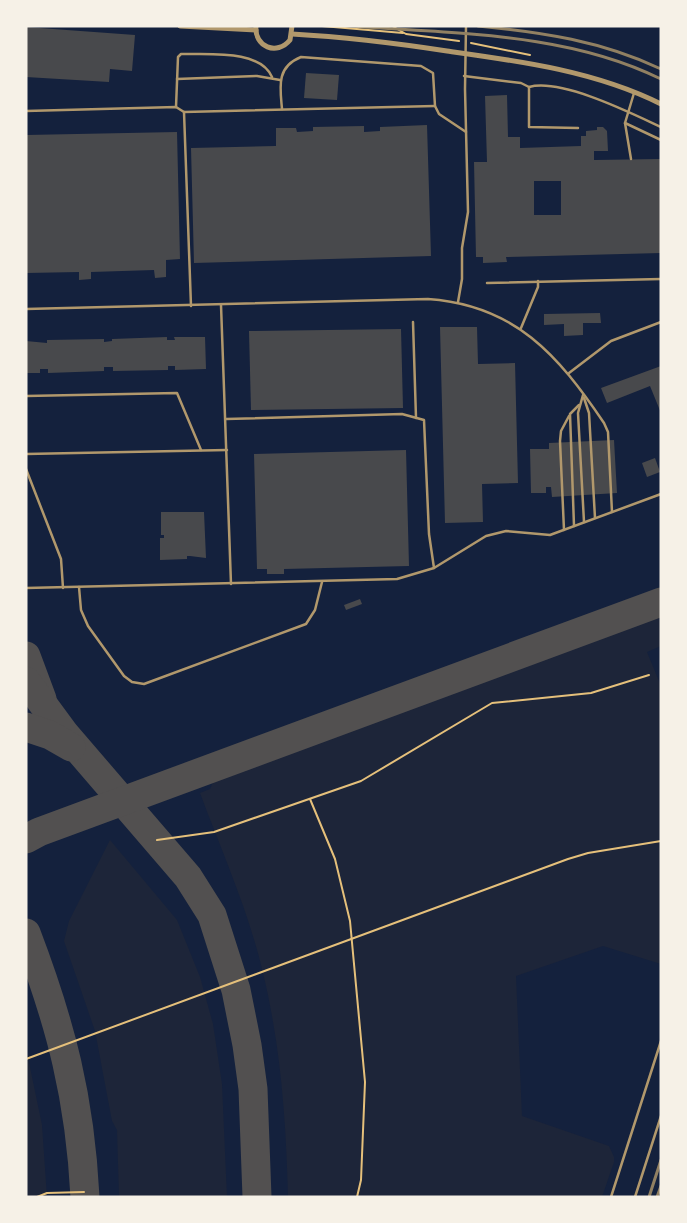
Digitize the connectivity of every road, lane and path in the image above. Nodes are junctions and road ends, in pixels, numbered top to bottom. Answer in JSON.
{"nodes":[{"id":1,"x":180,"y":26,"type":"edge"},
{"id":2,"x":292,"y":26,"type":"edge"},
{"id":3,"x":322,"y":26,"type":"edge"},
{"id":4,"x":392,"y":26,"type":"edge"},
{"id":5,"x":466,"y":26,"type":"edge"},
{"id":6,"x":256,"y":28,"type":"edge"},
{"id":7,"x":292,"y":34,"type":"junction"},
{"id":8,"x":406,"y":34,"type":"junction"},
{"id":9,"x":448,"y":40,"type":"dead end"},
{"id":10,"x":464,"y":76,"type":"junction"},
{"id":11,"x":272,"y":77,"type":"junction"},
{"id":12,"x":177,"y":79,"type":"junction"},
{"id":13,"x":280,"y":80,"type":"junction"},
{"id":14,"x":529,"y":87,"type":"junction"},
{"id":15,"x":635,"y":92,"type":"junction"},
{"id":16,"x":661,"y":104,"type":"edge"},
{"id":17,"x":435,"y":106,"type":"junction"},
{"id":18,"x":176,"y":107,"type":"junction"},
{"id":19,"x":282,"y":110,"type":"junction"},
{"id":20,"x":26,"y":111,"type":"edge"},
{"id":21,"x":627,"y":111,"type":"junction"},
{"id":22,"x":184,"y":112,"type":"junction"},
{"id":23,"x":625,"y":123,"type":"junction"},
{"id":24,"x":661,"y":127,"type":"edge"},
{"id":25,"x":578,"y":128,"type":"dead end"},
{"id":26,"x":466,"y":132,"type":"junction"},
{"id":27,"x":661,"y":140,"type":"edge"},
{"id":28,"x":630,"y":159,"type":"dead end"},
{"id":29,"x":661,"y":279,"type":"edge"},
{"id":30,"x":538,"y":281,"type":"junction"},
{"id":31,"x":487,"y":283,"type":"dead end"},
{"id":32,"x":458,"y":302,"type":"junction"},
{"id":33,"x":221,"y":305,"type":"junction"},
{"id":34,"x":191,"y":306,"type":"junction"},
{"id":35,"x":26,"y":309,"type":"edge"},
{"id":36,"x":413,"y":322,"type":"dead end"},
{"id":37,"x":661,"y":322,"type":"edge"},
{"id":38,"x":521,"y":328,"type":"junction"},
{"id":39,"x":568,"y":373,"type":"junction"},
{"id":40,"x":583,"y":394,"type":"junction"},
{"id":41,"x":26,"y":396,"type":"edge"},
{"id":42,"x":580,"y":404,"type":"junction"},
{"id":43,"x":570,"y":414,"type":"junction"},
{"id":44,"x":416,"y":418,"type":"junction"},
{"id":45,"x":226,"y":419,"type":"junction"},
{"id":46,"x":202,"y":450,"type":"junction"},
{"id":47,"x":227,"y":450,"type":"junction"},
{"id":48,"x":26,"y":454,"type":"edge"},
{"id":49,"x":26,"y":469,"type":"edge"},
{"id":50,"x":661,"y":494,"type":"edge"},
{"id":51,"x":612,"y":512,"type":"junction"},
{"id":52,"x":595,"y":518,"type":"junction"},
{"id":53,"x":584,"y":522,"type":"junction"},
{"id":54,"x":574,"y":526,"type":"junction"},
{"id":55,"x":564,"y":530,"type":"junction"},
{"id":56,"x":434,"y":568,"type":"junction"},
{"id":57,"x":322,"y":582,"type":"junction"},
{"id":58,"x":231,"y":584,"type":"junction"},
{"id":59,"x":26,"y":588,"type":"edge"},
{"id":60,"x":64,"y":588,"type":"junction"},
{"id":61,"x":80,"y":588,"type":"junction"},
{"id":62,"x":649,"y":675,"type":"dead end"},
{"id":63,"x":310,"y":799,"type":"junction"},
{"id":64,"x":158,"y":840,"type":"dead end"},
{"id":65,"x":661,"y":841,"type":"edge"},
{"id":66,"x":351,"y":938,"type":"junction"},
{"id":67,"x":661,"y":1041,"type":"edge"},
{"id":68,"x":26,"y":1059,"type":"edge"},
{"id":69,"x":661,"y":1116,"type":"edge"},
{"id":70,"x":84,"y":1192,"type":"dead end"},
{"id":71,"x":37,"y":1197,"type":"edge"},
{"id":72,"x":357,"y":1197,"type":"edge"},
{"id":73,"x":611,"y":1197,"type":"edge"},
{"id":74,"x":635,"y":1197,"type":"edge"}],
"edges":[{"from":1,"to":6,"type":"street"},
{"from":2,"to":7,"type":"street"},
{"from":3,"to":8,"type":"path"},
{"from":4,"to":8,"type":"path"},
{"from":5,"to":10,"type":"lane"},
{"from":6,"to":7,"type":"street"},
{"from":7,"to":15,"type":"street"},
{"from":8,"to":9,"type":"path"},
{"from":10,"to":14,"type":"lane"},
{"from":10,"to":26,"type":"lane"},
{"from":11,"to":12,"type":"lane"},
{"from":11,"to":12,"type":"lane"},
{"from":11,"to":13,"type":"lane"},
{"from":12,"to":18,"type":"lane"},
{"from":13,"to":17,"type":"lane"},
{"from":13,"to":19,"type":"lane"},
{"from":14,"to":21,"type":"lane"},
{"from":14,"to":25,"type":"lane"},
{"from":15,"to":16,"type":"street"},
{"from":15,"to":21,"type":"lane"},
{"from":17,"to":19,"type":"lane"},
{"from":17,"to":26,"type":"lane"},
{"from":18,"to":20,"type":"lane"},
{"from":18,"to":22,"type":"lane"},
{"from":19,"to":22,"type":"lane"},
{"from":21,"to":23,"type":"lane"},
{"from":21,"to":24,"type":"lane"},
{"from":22,"to":34,"type":"lane"},
{"from":23,"to":27,"type":"lane"},
{"from":23,"to":28,"type":"lane"},
{"from":26,"to":32,"type":"lane"},
{"from":29,"to":30,"type":"lane"},
{"from":30,"to":31,"type":"lane"},
{"from":30,"to":38,"type":"lane"},
{"from":32,"to":33,"type":"lane"},
{"from":32,"to":38,"type":"lane"},
{"from":33,"to":34,"type":"lane"},
{"from":33,"to":45,"type":"lane"},
{"from":34,"to":35,"type":"lane"},
{"from":36,"to":44,"type":"lane"},
{"from":37,"to":39,"type":"lane"},
{"from":38,"to":39,"type":"lane"},
{"from":39,"to":40,"type":"lane"},
{"from":40,"to":42,"type":"lane"},
{"from":40,"to":51,"type":"lane"},
{"from":40,"to":52,"type":"lane"},
{"from":41,"to":46,"type":"lane"},
{"from":42,"to":43,"type":"lane"},
{"from":42,"to":53,"type":"lane"},
{"from":43,"to":54,"type":"lane"},
{"from":43,"to":55,"type":"lane"},
{"from":44,"to":45,"type":"lane"},
{"from":44,"to":56,"type":"lane"},
{"from":45,"to":47,"type":"lane"},
{"from":46,"to":47,"type":"lane"},
{"from":46,"to":48,"type":"lane"},
{"from":47,"to":58,"type":"lane"},
{"from":49,"to":60,"type":"lane"},
{"from":50,"to":51,"type":"lane"},
{"from":51,"to":52,"type":"lane"},
{"from":52,"to":53,"type":"lane"},
{"from":53,"to":54,"type":"lane"},
{"from":54,"to":55,"type":"lane"},
{"from":55,"to":56,"type":"lane"},
{"from":56,"to":57,"type":"lane"},
{"from":57,"to":58,"type":"lane"},
{"from":57,"to":61,"type":"lane"},
{"from":58,"to":61,"type":"lane"},
{"from":59,"to":60,"type":"lane"},
{"from":60,"to":61,"type":"lane"},
{"from":62,"to":63,"type":"path"},
{"from":63,"to":64,"type":"path"},
{"from":63,"to":66,"type":"path"},
{"from":65,"to":66,"type":"path"},
{"from":66,"to":68,"type":"path"},
{"from":66,"to":72,"type":"path"},
{"from":67,"to":73,"type":"lane"},
{"from":69,"to":74,"type":"lane"},
{"from":70,"to":71,"type":"path"}]}
